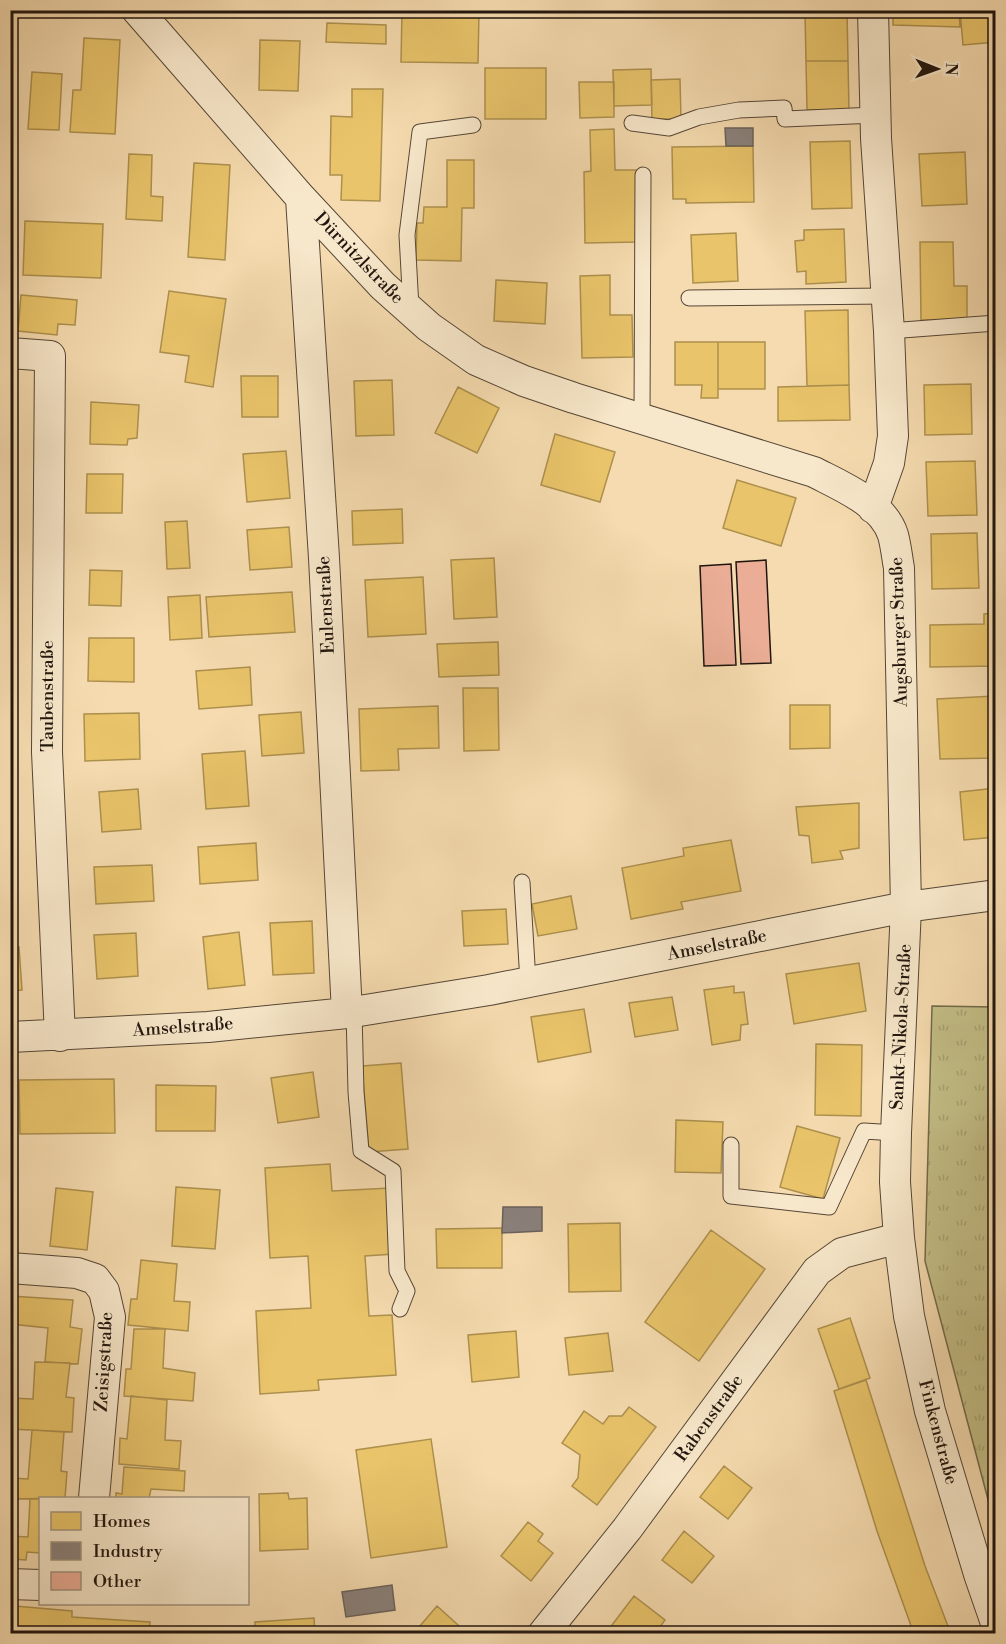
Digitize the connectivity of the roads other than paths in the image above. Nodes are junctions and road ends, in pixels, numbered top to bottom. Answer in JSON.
{"nodes":[{"id":1,"x":137,"y":10,"type":"edge"},
{"id":2,"x":873,"y":10,"type":"edge"},
{"id":3,"x":875,"y":115,"type":"junction"},
{"id":4,"x":632,"y":123,"type":"dead end"},
{"id":5,"x":473,"y":125,"type":"dead end"},
{"id":6,"x":643,"y":175,"type":"dead end"},
{"id":7,"x":301,"y":198,"type":"junction"},
{"id":8,"x":887,"y":296,"type":"junction"},
{"id":9,"x":689,"y":298,"type":"dead end"},
{"id":10,"x":411,"y":311,"type":"junction"},
{"id":11,"x":996,"y":323,"type":"edge"},
{"id":12,"x":890,"y":331,"type":"junction"},
{"id":13,"x":10,"y":353,"type":"edge"},
{"id":14,"x":642,"y":419,"type":"junction"},
{"id":15,"x":873,"y":508,"type":"junction"},
{"id":16,"x":522,"y":882,"type":"dead end"},
{"id":17,"x":996,"y":895,"type":"edge"},
{"id":18,"x":906,"y":907,"type":"junction"},
{"id":19,"x":528,"y":982,"type":"junction"},
{"id":20,"x":351,"y":1012,"type":"junction"},
{"id":21,"x":60,"y":1036,"type":"junction"},
{"id":22,"x":10,"y":1037,"type":"edge"},
{"id":23,"x":896,"y":1133,"type":"junction"},
{"id":24,"x":731,"y":1145,"type":"dead end"},
{"id":25,"x":899,"y":1238,"type":"junction"},
{"id":26,"x":10,"y":1268,"type":"edge"},
{"id":27,"x":400,"y":1309,"type":"dead end"},
{"id":28,"x":94,"y":1497,"type":"edge"},
{"id":29,"x":987,"y":1572,"type":"edge"},
{"id":30,"x":10,"y":1584,"type":"edge"},
{"id":31,"x":39,"y":1585,"type":"edge"},
{"id":32,"x":996,"y":1623,"type":"edge"},
{"id":33,"x":543,"y":1634,"type":"edge"}],
"edges":[{"from":1,"to":7,"type":"street","name":"Dürnitzlstraße"},
{"from":2,"to":3,"type":"street"},
{"from":3,"to":4,"type":"lane"},
{"from":3,"to":8,"type":"street"},
{"from":5,"to":10,"type":"lane"},
{"from":6,"to":14,"type":"lane"},
{"from":7,"to":10,"type":"street","name":"Dürnitzlstraße"},
{"from":7,"to":20,"type":"street","name":"Eulenstraße"},
{"from":8,"to":9,"type":"lane"},
{"from":8,"to":12,"type":"street"},
{"from":10,"to":14,"type":"street","name":"Dürnitzlstraße"},
{"from":11,"to":12,"type":"lane"},
{"from":12,"to":15,"type":"street"},
{"from":13,"to":21,"type":"street","name":"Taubenstraße"},
{"from":14,"to":15,"type":"street","name":"Dürnitzlstraße"},
{"from":15,"to":18,"type":"street","name":"Augsburger Straße"},
{"from":16,"to":19,"type":"lane"},
{"from":17,"to":18,"type":"street"},
{"from":18,"to":19,"type":"street","name":"Amselstraße"},
{"from":18,"to":23,"type":"street","name":"Sankt-Nikola-Straße"},
{"from":19,"to":20,"type":"street","name":"Amselstraße"},
{"from":20,"to":21,"type":"street","name":"Amselstraße"},
{"from":20,"to":27,"type":"lane"},
{"from":21,"to":22,"type":"street","name":"Amselstraße"},
{"from":23,"to":24,"type":"lane"},
{"from":23,"to":25,"type":"street","name":"Sankt-Nikola-Straße"},
{"from":25,"to":29,"type":"street","name":"Finkenstraße"},
{"from":25,"to":33,"type":"street","name":"Rabenstraße"},
{"from":26,"to":28,"type":"street","name":"Zeisigstraße"},
{"from":29,"to":32,"type":"street","name":"Finkenstraße"},
{"from":30,"to":31,"type":"street"}]}
